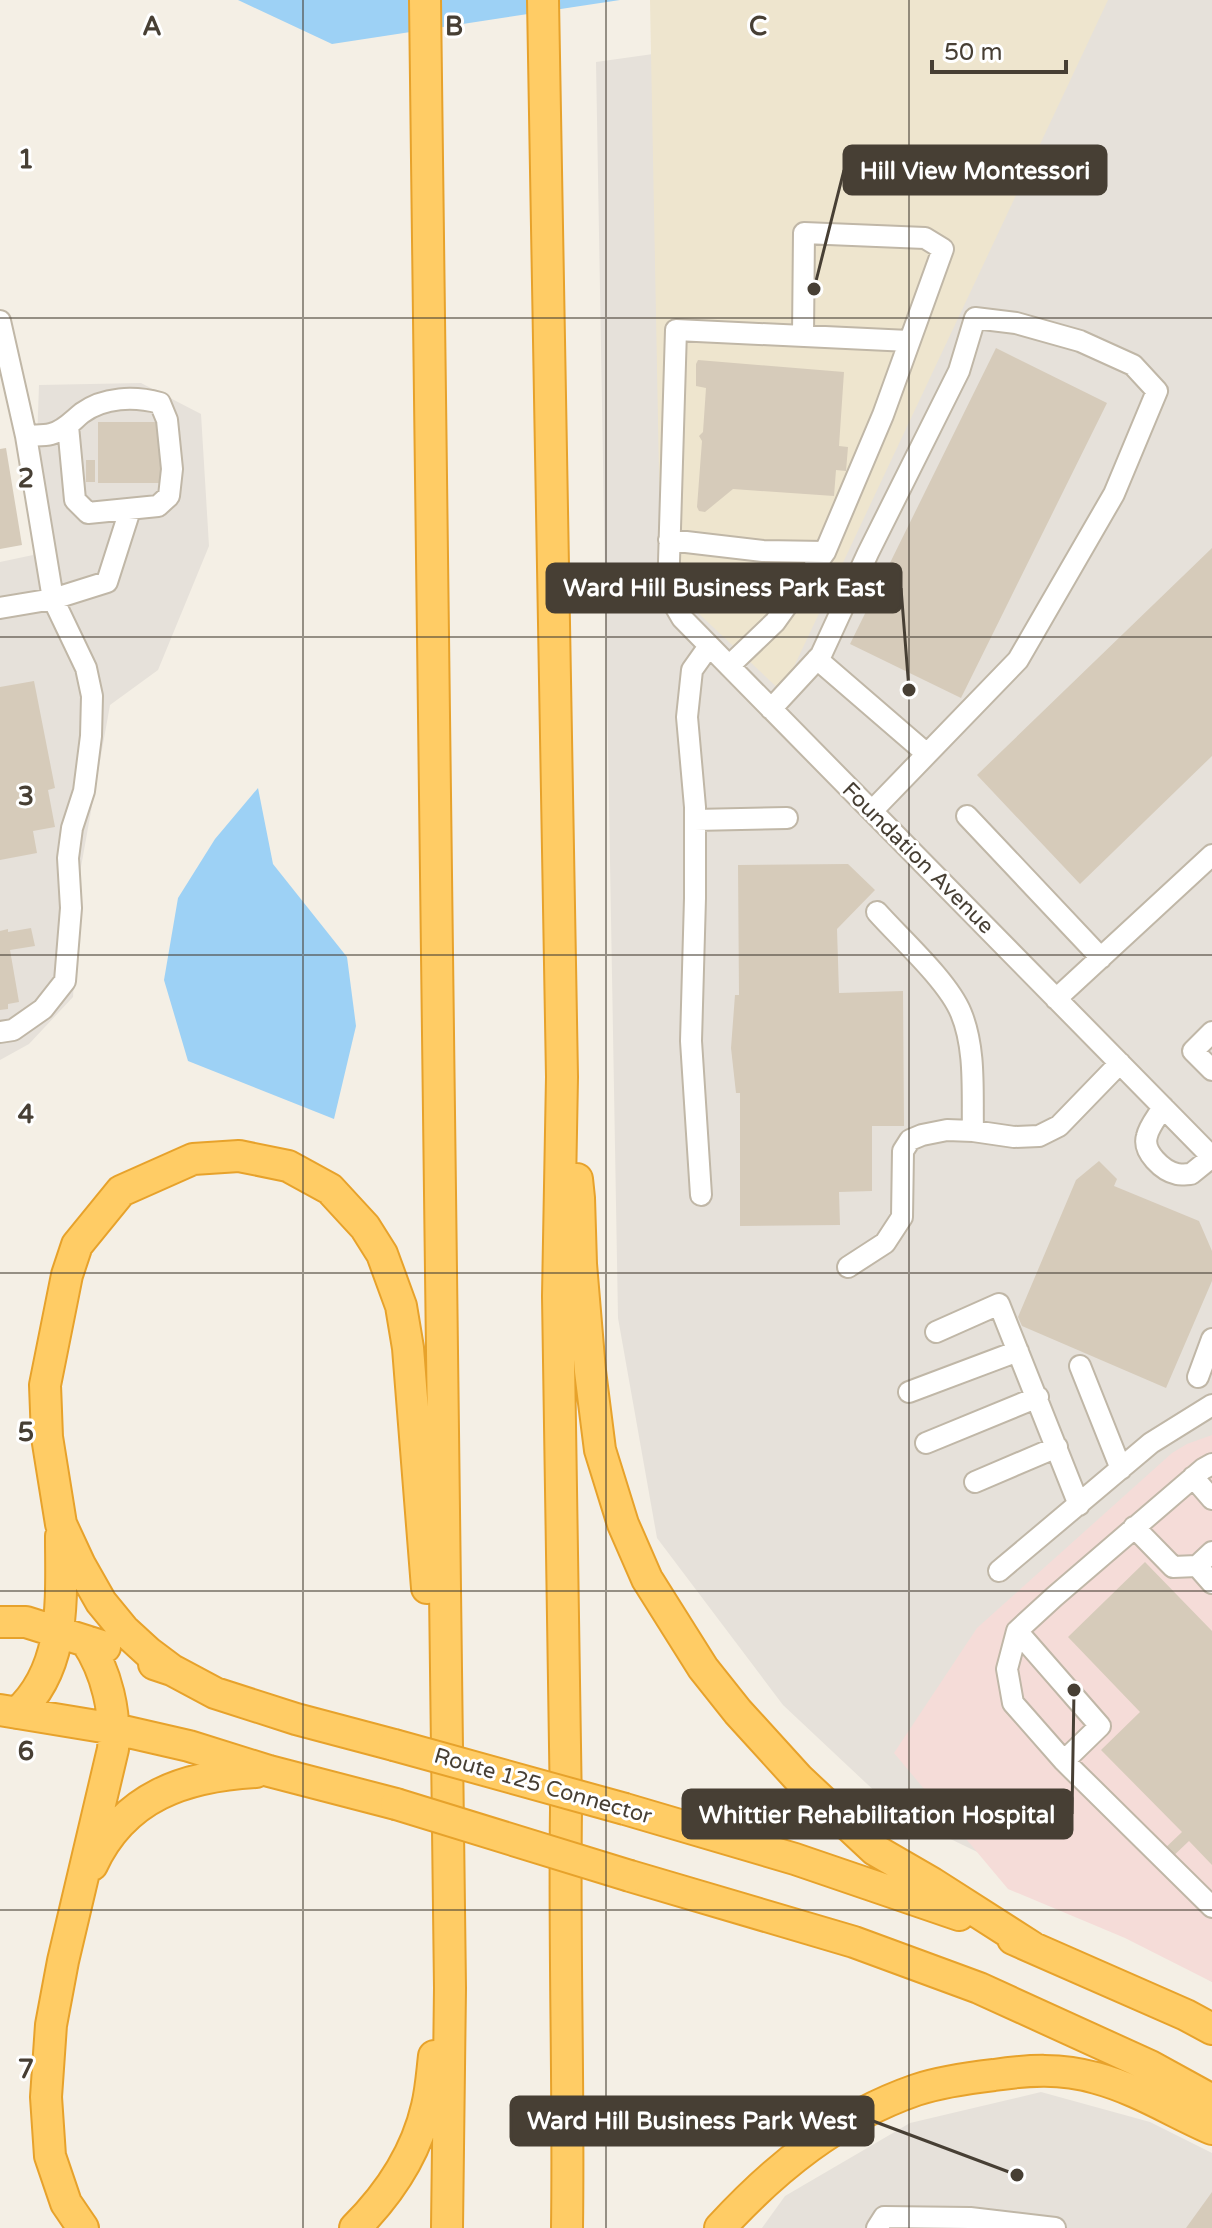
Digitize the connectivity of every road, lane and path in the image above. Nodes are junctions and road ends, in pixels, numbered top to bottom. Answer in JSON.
{"nodes":[{"id":1,"x":425,"y":0,"type":"edge"},
{"id":2,"x":543,"y":0,"type":"edge"},
{"id":3,"x":0,"y":321,"type":"edge"},
{"id":4,"x":803,"y":335,"type":"junction"},
{"id":5,"x":909,"y":341,"type":"junction"},
{"id":6,"x":7,"y":391,"type":"edge"},
{"id":7,"x":68,"y":426,"type":"junction"},
{"id":8,"x":26,"y":436,"type":"junction"},
{"id":9,"x":130,"y":510,"type":"junction"},
{"id":10,"x":669,"y":540,"type":"junction"},
{"id":11,"x":825,"y":552,"type":"junction"},
{"id":12,"x":53,"y":599,"type":"junction"},
{"id":13,"x":0,"y":608,"type":"edge"},
{"id":14,"x":709,"y":646,"type":"junction"},
{"id":15,"x":817,"y":659,"type":"junction"},
{"id":16,"x":729,"y":666,"type":"junction"},
{"id":17,"x":771,"y":709,"type":"junction"},
{"id":18,"x":927,"y":754,"type":"junction"},
{"id":19,"x":872,"y":811,"type":"junction"},
{"id":20,"x":967,"y":816,"type":"dead end"},
{"id":21,"x":787,"y":818,"type":"dead end"},
{"id":22,"x":695,"y":820,"type":"junction"},
{"id":23,"x":1212,"y":855,"type":"edge"},
{"id":24,"x":877,"y":912,"type":"dead end"},
{"id":25,"x":1101,"y":958,"type":"junction"},
{"id":26,"x":1056,"y":999,"type":"junction"},
{"id":27,"x":0,"y":1032,"type":"edge"},
{"id":28,"x":1212,"y":1032,"type":"edge"},
{"id":29,"x":1120,"y":1063,"type":"junction"},
{"id":30,"x":1212,"y":1070,"type":"edge"},
{"id":31,"x":562,"y":1077,"type":"junction"},
{"id":32,"x":1163,"y":1107,"type":"junction"},
{"id":33,"x":973,"y":1131,"type":"junction"},
{"id":34,"x":1212,"y":1157,"type":"edge"},
{"id":35,"x":701,"y":1195,"type":"dead end"},
{"id":36,"x":848,"y":1267,"type":"dead end"},
{"id":37,"x":936,"y":1332,"type":"dead end"},
{"id":38,"x":1212,"y":1339,"type":"edge"},
{"id":39,"x":1018,"y":1351,"type":"junction"},
{"id":40,"x":1080,"y":1366,"type":"dead end"},
{"id":41,"x":1198,"y":1377,"type":"dead end"},
{"id":42,"x":909,"y":1392,"type":"dead end"},
{"id":43,"x":1038,"y":1397,"type":"junction"},
{"id":44,"x":1212,"y":1405,"type":"edge"},
{"id":45,"x":926,"y":1443,"type":"dead end"},
{"id":46,"x":1057,"y":1447,"type":"junction"},
{"id":47,"x":1212,"y":1464,"type":"edge"},
{"id":48,"x":1121,"y":1469,"type":"junction"},
{"id":49,"x":1193,"y":1477,"type":"junction"},
{"id":50,"x":975,"y":1482,"type":"dead end"},
{"id":51,"x":1212,"y":1499,"type":"edge"},
{"id":52,"x":1079,"y":1505,"type":"junction"},
{"id":53,"x":61,"y":1524,"type":"junction"},
{"id":54,"x":1134,"y":1527,"type":"junction"},
{"id":55,"x":1204,"y":1559,"type":"edge"},
{"id":56,"x":999,"y":1571,"type":"dead end"},
{"id":57,"x":1212,"y":1583,"type":"edge"},
{"id":58,"x":0,"y":1622,"type":"edge"},
{"id":59,"x":1017,"y":1631,"type":"junction"},
{"id":60,"x":58,"y":1632,"type":"junction"},
{"id":61,"x":86,"y":1641,"type":"junction"},
{"id":62,"x":172,"y":1670,"type":"junction"},
{"id":63,"x":8,"y":1712,"type":"edge"},
{"id":64,"x":447,"y":1712,"type":"junction"},
{"id":65,"x":115,"y":1729,"type":"junction"},
{"id":66,"x":1064,"y":1761,"type":"junction"},
{"id":67,"x":269,"y":1771,"type":"junction"},
{"id":68,"x":78,"y":1896,"type":"junction"},
{"id":69,"x":1212,"y":1907,"type":"edge"},
{"id":70,"x":1032,"y":1947,"type":"junction"},
{"id":71,"x":450,"y":1988,"type":"junction"},
{"id":72,"x":1212,"y":2029,"type":"edge"},
{"id":73,"x":1212,"y":2100,"type":"edge"},
{"id":74,"x":1212,"y":2129,"type":"edge"},
{"id":75,"x":83,"y":2228,"type":"edge"},
{"id":76,"x":355,"y":2228,"type":"edge"},
{"id":77,"x":447,"y":2228,"type":"edge"},
{"id":78,"x":567,"y":2228,"type":"edge"},
{"id":79,"x":720,"y":2228,"type":"edge"},
{"id":80,"x":877,"y":2228,"type":"edge"},
{"id":81,"x":1055,"y":2228,"type":"edge"}],
"edges":[{"from":1,"to":64,"type":"highway"},
{"from":2,"to":31,"type":"highway"},
{"from":3,"to":6,"type":"street"},
{"from":4,"to":5,"type":"street"},
{"from":4,"to":5,"type":"street"},
{"from":4,"to":10,"type":"street","name":"Foundation Avenue"},
{"from":5,"to":11,"type":"street"},
{"from":6,"to":8,"type":"street"},
{"from":7,"to":8,"type":"street"},
{"from":7,"to":9,"type":"street"},
{"from":7,"to":9,"type":"street"},
{"from":8,"to":12,"type":"street"},
{"from":9,"to":12,"type":"street"},
{"from":10,"to":11,"type":"street"},
{"from":10,"to":14,"type":"street","name":"Foundation Avenue"},
{"from":11,"to":16,"type":"street"},
{"from":12,"to":13,"type":"street"},
{"from":12,"to":27,"type":"street"},
{"from":14,"to":16,"type":"street","name":"Foundation Avenue"},
{"from":14,"to":22,"type":"street"},
{"from":15,"to":17,"type":"street"},
{"from":15,"to":18,"type":"street"},
{"from":15,"to":18,"type":"street"},
{"from":16,"to":17,"type":"street","name":"Foundation Avenue"},
{"from":17,"to":19,"type":"street","name":"Foundation Avenue"},
{"from":18,"to":19,"type":"street"},
{"from":19,"to":26,"type":"street","name":"Foundation Avenue"},
{"from":20,"to":25,"type":"street"},
{"from":21,"to":22,"type":"street"},
{"from":22,"to":35,"type":"street"},
{"from":23,"to":25,"type":"street"},
{"from":24,"to":33,"type":"street"},
{"from":25,"to":26,"type":"street"},
{"from":26,"to":29,"type":"street","name":"Foundation Avenue"},
{"from":28,"to":30,"type":"street"},
{"from":29,"to":32,"type":"street","name":"Foundation Avenue"},
{"from":29,"to":33,"type":"street"},
{"from":31,"to":70,"type":"highway"},
{"from":31,"to":78,"type":"highway"},
{"from":32,"to":34,"type":"street","name":"Foundation Avenue"},
{"from":32,"to":34,"type":"street"},
{"from":33,"to":36,"type":"street"},
{"from":37,"to":39,"type":"street"},
{"from":38,"to":41,"type":"street"},
{"from":39,"to":42,"type":"street"},
{"from":39,"to":43,"type":"street"},
{"from":40,"to":48,"type":"street"},
{"from":43,"to":45,"type":"street"},
{"from":43,"to":46,"type":"street"},
{"from":44,"to":48,"type":"street"},
{"from":46,"to":50,"type":"street"},
{"from":46,"to":52,"type":"street"},
{"from":47,"to":49,"type":"street"},
{"from":48,"to":52,"type":"street"},
{"from":49,"to":51,"type":"street"},
{"from":49,"to":54,"type":"street"},
{"from":52,"to":56,"type":"street"},
{"from":53,"to":60,"type":"highway"},
{"from":53,"to":62,"type":"highway"},
{"from":53,"to":64,"type":"highway"},
{"from":54,"to":55,"type":"street"},
{"from":54,"to":59,"type":"street"},
{"from":55,"to":57,"type":"street"},
{"from":58,"to":60,"type":"highway","name":"Route 125 Connector"},
{"from":59,"to":66,"type":"street"},
{"from":59,"to":66,"type":"street"},
{"from":60,"to":61,"type":"highway","name":"Route 125 Connector"},
{"from":60,"to":63,"type":"highway"},
{"from":61,"to":62,"type":"highway","name":"Route 125 Connector"},
{"from":61,"to":65,"type":"highway"},
{"from":62,"to":70,"type":"highway","name":"Route 125 Connector","bridge":true},
{"from":63,"to":65,"type":"highway"},
{"from":64,"to":71,"type":"highway"},
{"from":65,"to":67,"type":"highway"},
{"from":65,"to":68,"type":"highway"},
{"from":66,"to":69,"type":"street"},
{"from":67,"to":68,"type":"highway"},
{"from":67,"to":73,"type":"highway","bridge":true},
{"from":68,"to":75,"type":"highway"},
{"from":70,"to":72,"type":"highway","name":"Route 125 Connector"},
{"from":71,"to":76,"type":"highway"},
{"from":71,"to":77,"type":"highway"},
{"from":74,"to":79,"type":"highway"},
{"from":80,"to":81,"type":"street"}]}
